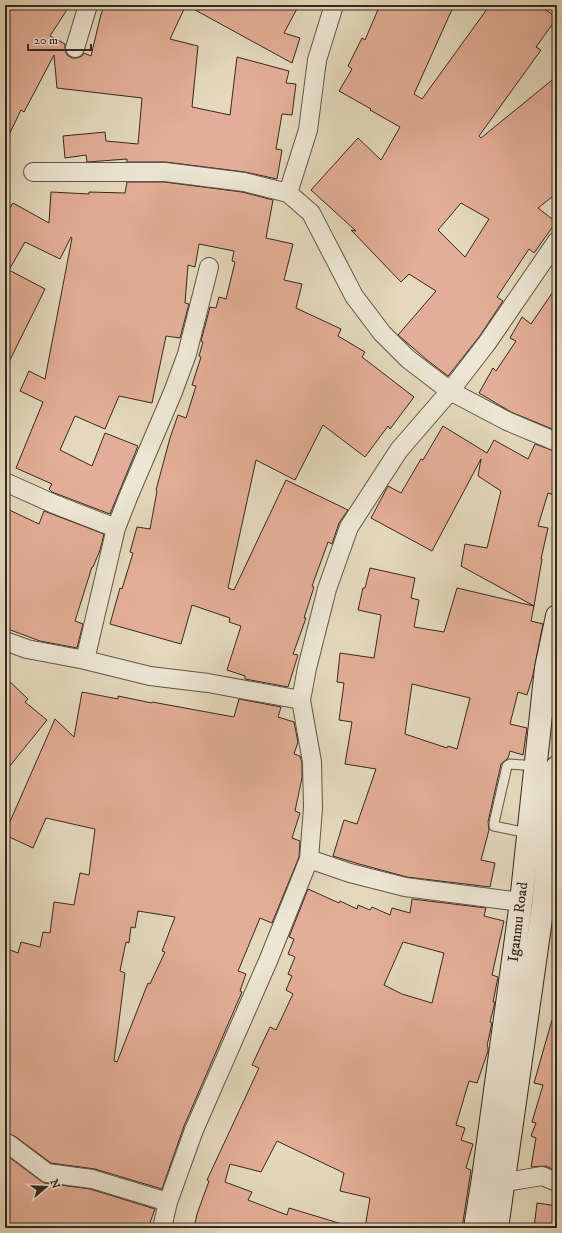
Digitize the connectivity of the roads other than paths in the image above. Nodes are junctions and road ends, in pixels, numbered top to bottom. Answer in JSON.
{"nodes":[{"id":1,"x":88,"y":5,"type":"edge"},
{"id":2,"x":334,"y":5,"type":"edge"},
{"id":3,"x":75,"y":48,"type":"dead end"},
{"id":4,"x":33,"y":172,"type":"dead end"},
{"id":5,"x":288,"y":193,"type":"junction"},
{"id":6,"x":557,"y":241,"type":"edge"},
{"id":7,"x":209,"y":266,"type":"dead end"},
{"id":8,"x":450,"y":391,"type":"junction"},
{"id":9,"x":557,"y":442,"type":"edge"},
{"id":10,"x":5,"y":482,"type":"edge"},
{"id":11,"x":116,"y":528,"type":"junction"},
{"id":12,"x":557,"y":616,"type":"edge"},
{"id":13,"x":5,"y":641,"type":"edge"},
{"id":14,"x":86,"y":660,"type":"junction"},
{"id":15,"x":301,"y":700,"type":"junction"},
{"id":16,"x":546,"y":766,"type":"edge"},
{"id":17,"x":527,"y":833,"type":"junction"},
{"id":18,"x":309,"y":859,"type":"junction"},
{"id":19,"x":521,"y":902,"type":"junction"},
{"id":20,"x":5,"y":1142,"type":"edge"},
{"id":21,"x":483,"y":1178,"type":"junction"},
{"id":22,"x":505,"y":1182,"type":"junction"},
{"id":23,"x":557,"y":1182,"type":"edge"},
{"id":24,"x":168,"y":1202,"type":"junction"},
{"id":25,"x":162,"y":1228,"type":"edge"},
{"id":26,"x":475,"y":1228,"type":"edge"},
{"id":27,"x":497,"y":1228,"type":"edge"}],
"edges":[{"from":1,"to":3,"type":"street"},
{"from":2,"to":5,"type":"street"},
{"from":4,"to":5,"type":"street"},
{"from":5,"to":8,"type":"street"},
{"from":6,"to":8,"type":"street"},
{"from":7,"to":11,"type":"street"},
{"from":8,"to":9,"type":"street"},
{"from":8,"to":15,"type":"street"},
{"from":10,"to":11,"type":"street"},
{"from":11,"to":14,"type":"street"},
{"from":12,"to":16,"type":"main road","name":"Iganmu Road"},
{"from":13,"to":14,"type":"street"},
{"from":14,"to":15,"type":"street"},
{"from":15,"to":18,"type":"street"},
{"from":16,"to":17,"type":"main road","name":"Iganmu Road"},
{"from":16,"to":17,"type":"lane"},
{"from":16,"to":22,"type":"main road","name":"Iganmu Road"},
{"from":17,"to":19,"type":"main road","name":"Iganmu Road"},
{"from":18,"to":19,"type":"street"},
{"from":18,"to":24,"type":"street"},
{"from":19,"to":21,"type":"main road","name":"Iganmu Road"},
{"from":20,"to":24,"type":"street"},
{"from":21,"to":22,"type":"street"},
{"from":21,"to":26,"type":"main road","name":"Iganmu Road"},
{"from":22,"to":23,"type":"street"},
{"from":22,"to":27,"type":"main road","name":"Iganmu Road"},
{"from":24,"to":25,"type":"street"}]}
